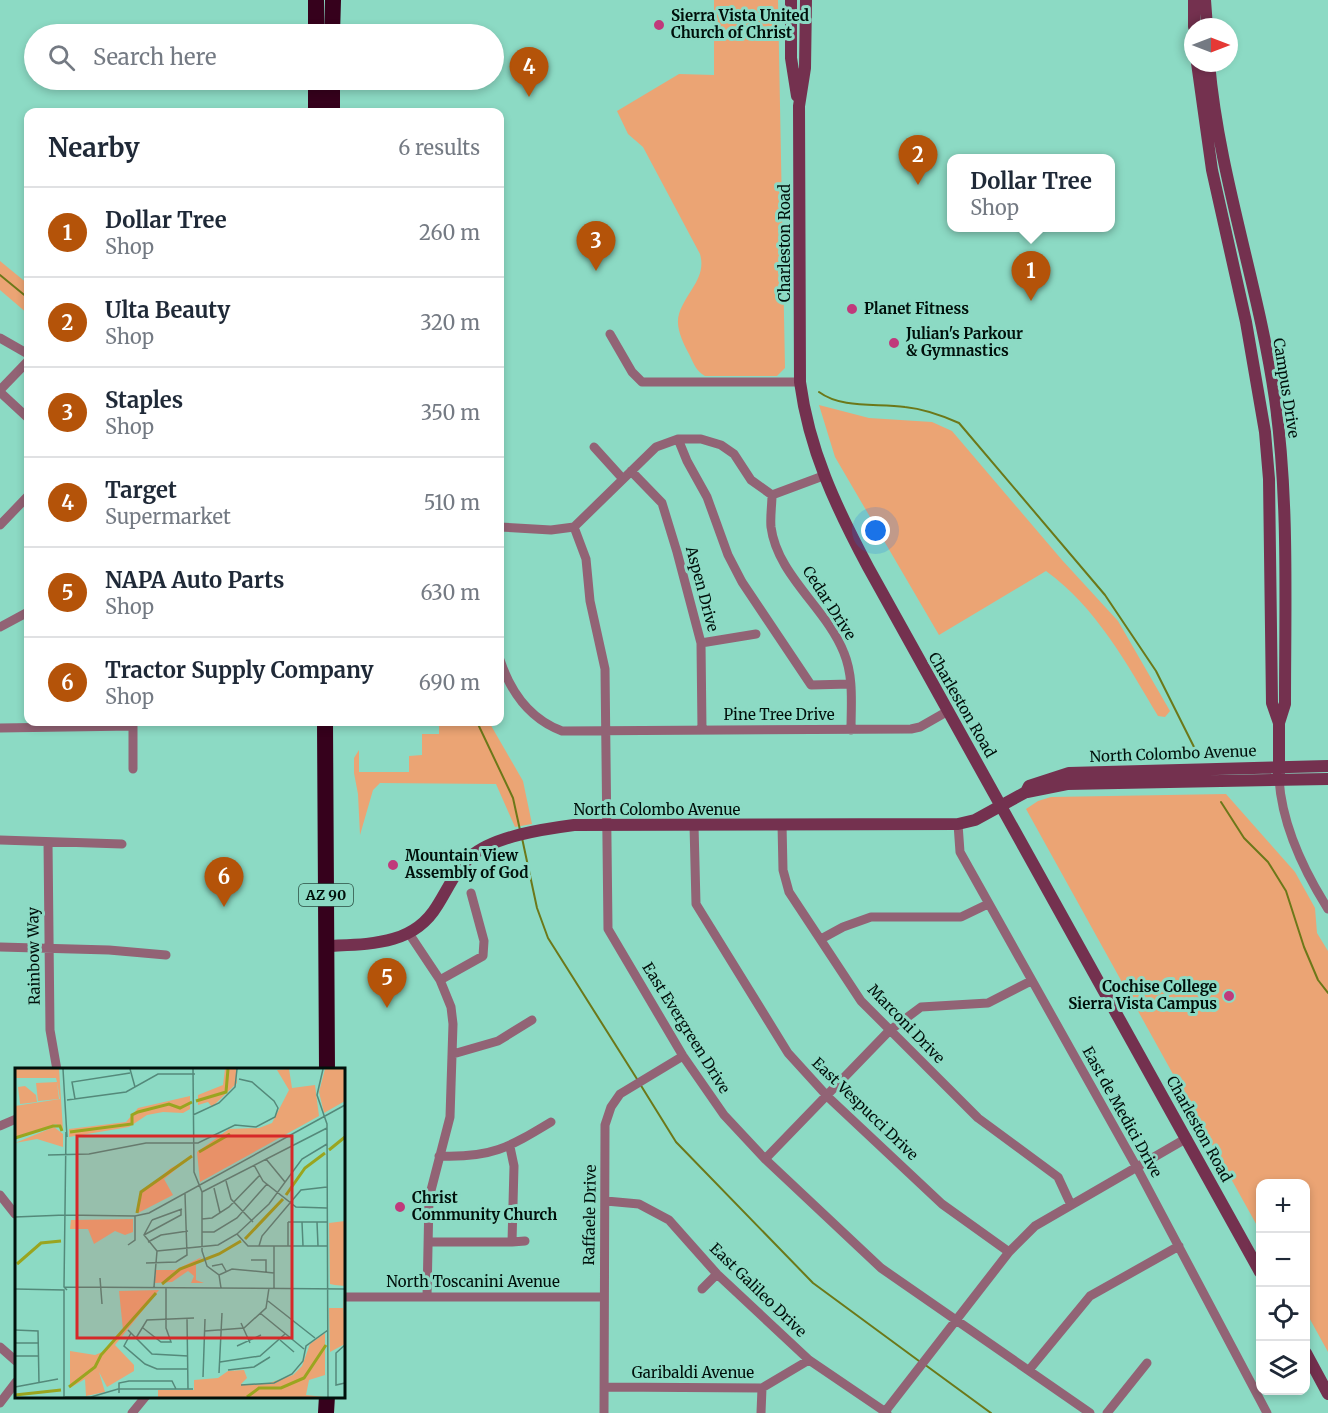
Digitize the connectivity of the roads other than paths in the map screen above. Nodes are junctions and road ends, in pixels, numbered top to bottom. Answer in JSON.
{"nodes":[{"id":1,"x":316,"y":0,"type":"edge"},
{"id":2,"x":333,"y":0,"type":"edge"},
{"id":3,"x":791,"y":0,"type":"edge"},
{"id":4,"x":806,"y":0,"type":"edge"},
{"id":5,"x":1194,"y":0,"type":"edge"},
{"id":6,"x":1205,"y":0,"type":"edge"},
{"id":7,"x":1194,"y":18,"type":"edge"},
{"id":8,"x":1206,"y":18,"type":"edge"},
{"id":9,"x":316,"y":24,"type":"edge"},
{"id":10,"x":332,"y":24,"type":"edge"},
{"id":11,"x":1198,"y":72,"type":"edge"},
{"id":12,"x":1210,"y":72,"type":"edge"},
{"id":13,"x":316,"y":90,"type":"edge"},
{"id":14,"x":332,"y":90,"type":"edge"},
{"id":15,"x":799,"y":106,"type":"junction"},
{"id":16,"x":316,"y":108,"type":"edge"},
{"id":17,"x":332,"y":108,"type":"edge"},
{"id":18,"x":610,"y":334,"type":"dead end"},
{"id":19,"x":0,"y":338,"type":"edge"},
{"id":20,"x":24,"y":352,"type":"edge"},
{"id":21,"x":24,"y":365,"type":"edge"},
{"id":22,"x":800,"y":381,"type":"junction"},
{"id":23,"x":0,"y":391,"type":"edge"},
{"id":24,"x":24,"y":414,"type":"edge"},
{"id":25,"x":678,"y":439,"type":"junction"},
{"id":26,"x":594,"y":447,"type":"dead end"},
{"id":27,"x":631,"y":471,"type":"junction"},
{"id":28,"x":823,"y":476,"type":"junction"},
{"id":29,"x":623,"y":479,"type":"junction"},
{"id":30,"x":772,"y":495,"type":"junction"},
{"id":31,"x":24,"y":500,"type":"edge"},
{"id":32,"x":0,"y":525,"type":"edge"},
{"id":33,"x":504,"y":527,"type":"edge"},
{"id":34,"x":574,"y":527,"type":"junction"},
{"id":35,"x":24,"y":614,"type":"edge"},
{"id":36,"x":0,"y":627,"type":"edge"},
{"id":37,"x":756,"y":634,"type":"dead end"},
{"id":38,"x":701,"y":643,"type":"junction"},
{"id":39,"x":504,"y":667,"type":"edge"},
{"id":40,"x":850,"y":684,"type":"junction"},
{"id":41,"x":948,"y":711,"type":"junction"},
{"id":42,"x":1279,"y":723,"type":"junction"},
{"id":43,"x":66,"y":726,"type":"edge"},
{"id":44,"x":133,"y":726,"type":"edge"},
{"id":45,"x":325,"y":726,"type":"edge"},
{"id":46,"x":0,"y":728,"type":"edge"},
{"id":47,"x":702,"y":730,"type":"junction"},
{"id":48,"x":851,"y":730,"type":"junction"},
{"id":49,"x":606,"y":731,"type":"junction"},
{"id":50,"x":1328,"y":766,"type":"edge"},
{"id":51,"x":133,"y":769,"type":"dead end"},
{"id":52,"x":1279,"y":773,"type":"junction"},
{"id":53,"x":1328,"y":779,"type":"edge"},
{"id":54,"x":1001,"y":805,"type":"junction"},
{"id":55,"x":782,"y":824,"type":"junction"},
{"id":56,"x":958,"y":824,"type":"junction"},
{"id":57,"x":606,"y":825,"type":"junction"},
{"id":58,"x":694,"y":825,"type":"junction"},
{"id":59,"x":0,"y":840,"type":"edge"},
{"id":60,"x":48,"y":842,"type":"junction"},
{"id":61,"x":123,"y":844,"type":"dead end"},
{"id":62,"x":471,"y":893,"type":"dead end"},
{"id":63,"x":988,"y":904,"type":"junction"},
{"id":64,"x":1328,"y":909,"type":"edge"},
{"id":65,"x":410,"y":934,"type":"junction"},
{"id":66,"x":821,"y":939,"type":"junction"},
{"id":67,"x":0,"y":946,"type":"edge"},
{"id":68,"x":327,"y":946,"type":"junction"},
{"id":69,"x":48,"y":948,"type":"junction"},
{"id":70,"x":166,"y":955,"type":"dead end"},
{"id":71,"x":440,"y":980,"type":"junction"},
{"id":72,"x":1031,"y":981,"type":"junction"},
{"id":73,"x":532,"y":1020,"type":"dead end"},
{"id":74,"x":889,"y":1031,"type":"junction"},
{"id":75,"x":453,"y":1054,"type":"junction"},
{"id":76,"x":683,"y":1056,"type":"junction"},
{"id":77,"x":57,"y":1068,"type":"edge"},
{"id":78,"x":327,"y":1068,"type":"edge"},
{"id":79,"x":828,"y":1097,"type":"junction"},
{"id":80,"x":15,"y":1119,"type":"edge"},
{"id":81,"x":551,"y":1122,"type":"dead end"},
{"id":82,"x":0,"y":1126,"type":"edge"},
{"id":83,"x":1187,"y":1138,"type":"junction"},
{"id":84,"x":510,"y":1147,"type":"junction"},
{"id":85,"x":439,"y":1156,"type":"junction"},
{"id":86,"x":765,"y":1159,"type":"junction"},
{"id":87,"x":1136,"y":1166,"type":"junction"},
{"id":88,"x":0,"y":1195,"type":"edge"},
{"id":89,"x":606,"y":1201,"type":"junction"},
{"id":90,"x":1071,"y":1205,"type":"junction"},
{"id":91,"x":15,"y":1214,"type":"dead end"},
{"id":92,"x":525,"y":1241,"type":"dead end"},
{"id":93,"x":428,"y":1242,"type":"junction"},
{"id":94,"x":512,"y":1242,"type":"junction"},
{"id":95,"x":1179,"y":1246,"type":"junction"},
{"id":96,"x":1009,"y":1252,"type":"junction"},
{"id":97,"x":1256,"y":1265,"type":"edge"},
{"id":98,"x":717,"y":1274,"type":"junction"},
{"id":99,"x":702,"y":1289,"type":"dead end"},
{"id":100,"x":345,"y":1297,"type":"edge"},
{"id":101,"x":427,"y":1297,"type":"junction"},
{"id":102,"x":603,"y":1297,"type":"junction"},
{"id":103,"x":954,"y":1321,"type":"junction"},
{"id":104,"x":0,"y":1347,"type":"edge"},
{"id":105,"x":15,"y":1360,"type":"edge"},
{"id":106,"x":809,"y":1360,"type":"junction"},
{"id":107,"x":1310,"y":1362,"type":"edge"},
{"id":108,"x":1147,"y":1363,"type":"dead end"},
{"id":109,"x":1029,"y":1370,"type":"junction"},
{"id":110,"x":15,"y":1383,"type":"edge"},
{"id":111,"x":604,"y":1387,"type":"junction"},
{"id":112,"x":762,"y":1388,"type":"junction"},
{"id":113,"x":1328,"y":1394,"type":"edge"},
{"id":114,"x":144,"y":1398,"type":"edge"},
{"id":115,"x":327,"y":1398,"type":"edge"},
{"id":116,"x":0,"y":1402,"type":"edge"},
{"id":117,"x":132,"y":1413,"type":"edge"},
{"id":118,"x":326,"y":1413,"type":"edge"},
{"id":119,"x":604,"y":1413,"type":"edge"},
{"id":120,"x":761,"y":1413,"type":"edge"},
{"id":121,"x":885,"y":1413,"type":"edge"},
{"id":122,"x":1090,"y":1413,"type":"edge"},
{"id":123,"x":1107,"y":1413,"type":"edge"},
{"id":124,"x":1267,"y":1413,"type":"edge"}],
"edges":[{"from":1,"to":9,"type":"highway"},
{"from":2,"to":10,"type":"highway"},
{"from":3,"to":15,"type":"street","name":"Charleston Road"},
{"from":4,"to":15,"type":"street","name":"Charleston Road"},
{"from":5,"to":7,"type":"street"},
{"from":6,"to":8,"type":"street"},
{"from":11,"to":42,"type":"street","name":"Campus Drive"},
{"from":12,"to":42,"type":"street","name":"Campus Drive"},
{"from":13,"to":16,"type":"highway"},
{"from":14,"to":17,"type":"highway"},
{"from":15,"to":22,"type":"street","name":"Charleston Road"},
{"from":18,"to":22,"type":"street"},
{"from":19,"to":20,"type":"street"},
{"from":21,"to":23,"type":"street"},
{"from":22,"to":28,"type":"street","name":"Charleston Road"},
{"from":23,"to":24,"type":"street"},
{"from":25,"to":27,"type":"street"},
{"from":25,"to":30,"type":"street"},
{"from":25,"to":40,"type":"street"},
{"from":26,"to":29,"type":"street"},
{"from":27,"to":29,"type":"street"},
{"from":27,"to":38,"type":"street","name":"Aspen Drive"},
{"from":28,"to":30,"type":"street"},
{"from":28,"to":41,"type":"street","name":"Charleston Road"},
{"from":29,"to":34,"type":"street"},
{"from":30,"to":40,"type":"street","name":"Cedar Drive"},
{"from":31,"to":32,"type":"street"},
{"from":33,"to":34,"type":"street"},
{"from":34,"to":49,"type":"street","name":"East Evergreen Drive"},
{"from":35,"to":36,"type":"street"},
{"from":37,"to":38,"type":"street"},
{"from":38,"to":47,"type":"street","name":"Aspen Drive"},
{"from":39,"to":49,"type":"street","name":"Pine Tree Drive"},
{"from":40,"to":48,"type":"street","name":"Cedar Drive"},
{"from":41,"to":48,"type":"street","name":"Pine Tree Drive"},
{"from":41,"to":54,"type":"street","name":"Charleston Road"},
{"from":42,"to":52,"type":"street","name":"Campus Drive"},
{"from":43,"to":46,"type":"street"},
{"from":44,"to":51,"type":"street"},
{"from":45,"to":68,"type":"highway","number":"AZ 90"},
{"from":47,"to":48,"type":"street","name":"Pine Tree Drive"},
{"from":47,"to":49,"type":"street","name":"Pine Tree Drive"},
{"from":49,"to":57,"type":"street","name":"East Evergreen Drive"},
{"from":50,"to":52,"type":"street","name":"North Colombo Avenue"},
{"from":52,"to":53,"type":"street","name":"North Colombo Avenue"},
{"from":52,"to":54,"type":"street","name":"North Colombo Avenue"},
{"from":52,"to":64,"type":"street","name":"Campus Drive"},
{"from":54,"to":56,"type":"street","name":"North Colombo Avenue"},
{"from":54,"to":83,"type":"street","name":"Charleston Road"},
{"from":55,"to":56,"type":"street","name":"North Colombo Avenue"},
{"from":55,"to":58,"type":"street","name":"North Colombo Avenue"},
{"from":55,"to":66,"type":"street","name":"Marconi Drive"},
{"from":56,"to":63,"type":"street","name":"East de Medici Drive"},
{"from":57,"to":58,"type":"street","name":"North Colombo Avenue"},
{"from":57,"to":65,"type":"street","name":"North Colombo Avenue"},
{"from":57,"to":76,"type":"street","name":"East Evergreen Drive"},
{"from":58,"to":79,"type":"street","name":"East Vespucci Drive"},
{"from":59,"to":60,"type":"street"},
{"from":60,"to":61,"type":"street"},
{"from":60,"to":69,"type":"street","name":"Rainbow Way"},
{"from":62,"to":71,"type":"street"},
{"from":63,"to":66,"type":"street"},
{"from":63,"to":72,"type":"street","name":"East de Medici Drive"},
{"from":65,"to":68,"type":"street","name":"North Colombo Avenue"},
{"from":65,"to":71,"type":"street"},
{"from":66,"to":74,"type":"street","name":"Marconi Drive"},
{"from":67,"to":69,"type":"street"},
{"from":68,"to":78,"type":"highway","number":"AZ 90"},
{"from":69,"to":70,"type":"street"},
{"from":69,"to":77,"type":"street","name":"Rainbow Way"},
{"from":71,"to":75,"type":"street"},
{"from":72,"to":74,"type":"street"},
{"from":72,"to":87,"type":"street","name":"East de Medici Drive"},
{"from":73,"to":75,"type":"street"},
{"from":74,"to":79,"type":"street"},
{"from":74,"to":90,"type":"street","name":"Marconi Drive"},
{"from":75,"to":85,"type":"street"},
{"from":76,"to":86,"type":"street","name":"East Evergreen Drive"},
{"from":76,"to":89,"type":"street","name":"Raffaele Drive"},
{"from":79,"to":86,"type":"street"},
{"from":79,"to":96,"type":"street","name":"East Vespucci Drive"},
{"from":80,"to":82,"type":"street"},
{"from":81,"to":84,"type":"street"},
{"from":83,"to":87,"type":"street"},
{"from":83,"to":97,"type":"street","name":"Charleston Road"},
{"from":84,"to":85,"type":"street"},
{"from":84,"to":94,"type":"street"},
{"from":85,"to":93,"type":"street"},
{"from":86,"to":103,"type":"street","name":"East Evergreen Drive"},
{"from":87,"to":90,"type":"street"},
{"from":87,"to":95,"type":"street","name":"East de Medici Drive"},
{"from":88,"to":91,"type":"street"},
{"from":89,"to":98,"type":"street","name":"East Galileo Drive"},
{"from":89,"to":102,"type":"street","name":"Raffaele Drive"},
{"from":90,"to":96,"type":"street"},
{"from":92,"to":94,"type":"street"},
{"from":93,"to":94,"type":"street"},
{"from":93,"to":101,"type":"street"},
{"from":95,"to":109,"type":"street"},
{"from":95,"to":124,"type":"street","name":"East de Medici Drive"},
{"from":96,"to":103,"type":"street"},
{"from":98,"to":99,"type":"street"},
{"from":98,"to":106,"type":"street","name":"East Galileo Drive"},
{"from":100,"to":101,"type":"street","name":"North Toscanini Avenue"},
{"from":101,"to":102,"type":"street","name":"North Toscanini Avenue"},
{"from":102,"to":111,"type":"street","name":"Raffaele Drive"},
{"from":103,"to":109,"type":"street","name":"East Evergreen Drive"},
{"from":103,"to":121,"type":"street"},
{"from":104,"to":105,"type":"street"},
{"from":106,"to":112,"type":"street","name":"Garibaldi Avenue"},
{"from":106,"to":121,"type":"street","name":"East Galileo Drive"},
{"from":107,"to":113,"type":"street"},
{"from":108,"to":123,"type":"street"},
{"from":109,"to":122,"type":"street","name":"East Evergreen Drive"},
{"from":110,"to":116,"type":"street"},
{"from":111,"to":112,"type":"street","name":"Garibaldi Avenue"},
{"from":111,"to":119,"type":"street","name":"Raffaele Drive"},
{"from":112,"to":120,"type":"street"},
{"from":114,"to":117,"type":"street"},
{"from":115,"to":118,"type":"highway"}]}
